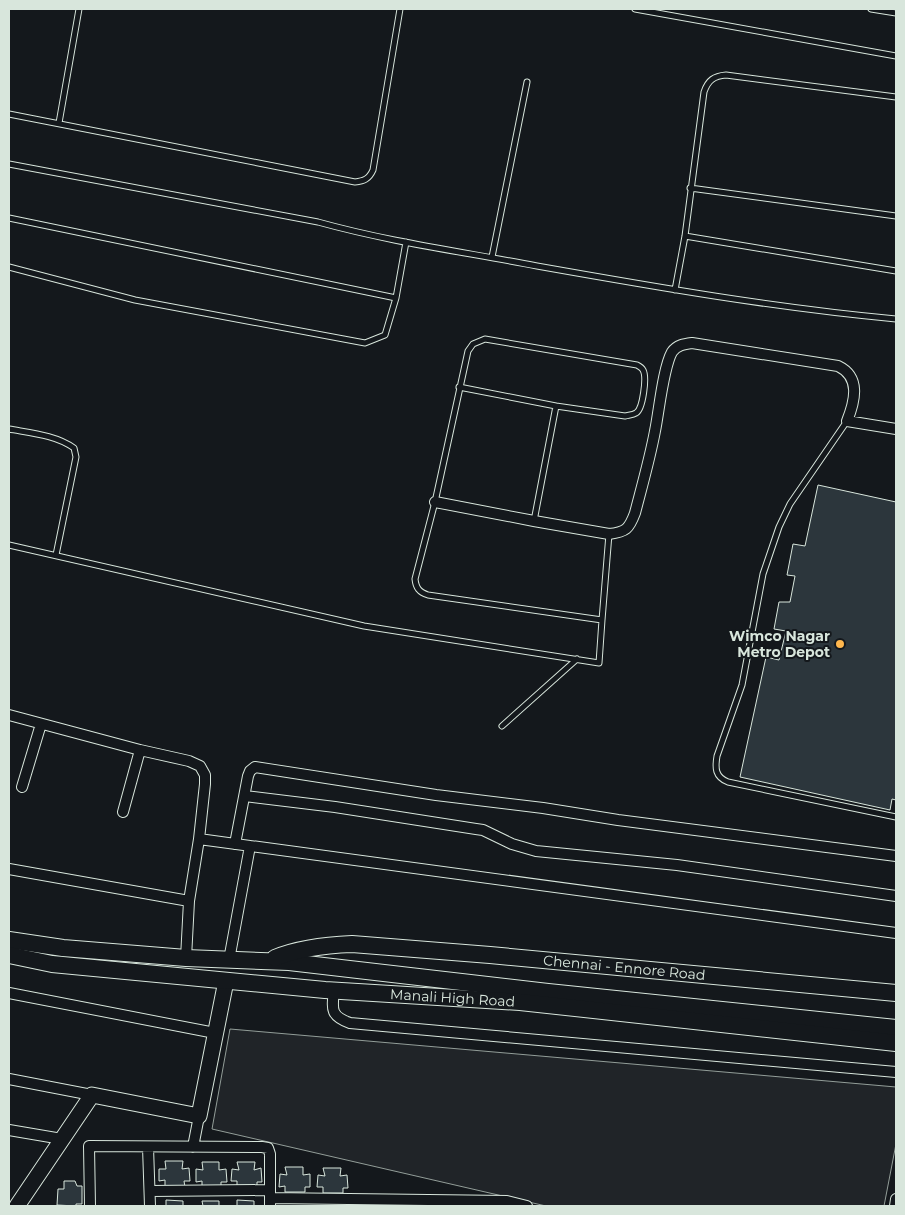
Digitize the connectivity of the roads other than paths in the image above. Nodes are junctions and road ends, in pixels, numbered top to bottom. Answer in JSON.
{"nodes":[{"id":1,"x":79,"y":9,"type":"edge"},
{"id":2,"x":400,"y":9,"type":"edge"},
{"id":3,"x":635,"y":9,"type":"edge"},
{"id":4,"x":872,"y":9,"type":"edge"},
{"id":5,"x":896,"y":13,"type":"edge"},
{"id":6,"x":896,"y":56,"type":"edge"},
{"id":7,"x":527,"y":82,"type":"dead end"},
{"id":8,"x":896,"y":97,"type":"edge"},
{"id":9,"x":9,"y":114,"type":"edge"},
{"id":10,"x":59,"y":123,"type":"junction"},
{"id":11,"x":9,"y":164,"type":"edge"},
{"id":12,"x":690,"y":188,"type":"junction"},
{"id":13,"x":896,"y":216,"type":"edge"},
{"id":14,"x":9,"y":218,"type":"edge"},
{"id":15,"x":685,"y":236,"type":"junction"},
{"id":16,"x":406,"y":242,"type":"junction"},
{"id":17,"x":492,"y":258,"type":"junction"},
{"id":18,"x":9,"y":267,"type":"edge"},
{"id":19,"x":896,"y":271,"type":"edge"},
{"id":20,"x":675,"y":290,"type":"junction"},
{"id":21,"x":396,"y":298,"type":"junction"},
{"id":22,"x":896,"y":319,"type":"edge"},
{"id":23,"x":459,"y":387,"type":"junction"},
{"id":24,"x":556,"y":406,"type":"junction"},
{"id":25,"x":847,"y":421,"type":"junction"},
{"id":26,"x":9,"y":429,"type":"edge"},
{"id":27,"x":896,"y":429,"type":"edge"},
{"id":28,"x":435,"y":502,"type":"junction"},
{"id":29,"x":534,"y":522,"type":"junction"},
{"id":30,"x":609,"y":534,"type":"junction"},
{"id":31,"x":9,"y":545,"type":"edge"},
{"id":32,"x":56,"y":555,"type":"junction"},
{"id":33,"x":602,"y":620,"type":"junction"},
{"id":34,"x":577,"y":660,"type":"junction"},
{"id":35,"x":9,"y":715,"type":"edge"},
{"id":36,"x":41,"y":724,"type":"junction"},
{"id":37,"x":502,"y":726,"type":"dead end"},
{"id":38,"x":140,"y":750,"type":"junction"},
{"id":39,"x":22,"y":787,"type":"dead end"},
{"id":40,"x":245,"y":796,"type":"junction"},
{"id":41,"x":123,"y":812,"type":"dead end"},
{"id":42,"x":896,"y":817,"type":"edge"},
{"id":43,"x":199,"y":839,"type":"junction"},
{"id":44,"x":235,"y":844,"type":"junction"},
{"id":45,"x":250,"y":846,"type":"junction"},
{"id":46,"x":896,"y":856,"type":"edge"},
{"id":47,"x":9,"y":869,"type":"edge"},
{"id":48,"x":896,"y":896,"type":"edge"},
{"id":49,"x":189,"y":901,"type":"junction"},
{"id":50,"x":896,"y":933,"type":"edge"},
{"id":51,"x":9,"y":940,"type":"edge"},
{"id":52,"x":352,"y":944,"type":"junction"},
{"id":53,"x":389,"y":947,"type":"junction"},
{"id":54,"x":9,"y":955,"type":"edge"},
{"id":55,"x":186,"y":958,"type":"junction"},
{"id":56,"x":229,"y":960,"type":"junction"},
{"id":57,"x":262,"y":962,"type":"junction"},
{"id":58,"x":325,"y":967,"type":"junction"},
{"id":59,"x":350,"y":969,"type":"junction"},
{"id":60,"x":384,"y":974,"type":"junction"},
{"id":61,"x":226,"y":981,"type":"junction"},
{"id":62,"x":261,"y":985,"type":"junction"},
{"id":63,"x":329,"y":990,"type":"junction"},
{"id":64,"x":9,"y":993,"type":"edge"},
{"id":65,"x":896,"y":993,"type":"edge"},
{"id":66,"x":896,"y":1028,"type":"edge"},
{"id":67,"x":216,"y":1033,"type":"junction"},
{"id":68,"x":896,"y":1043,"type":"edge"},
{"id":69,"x":896,"y":1072,"type":"edge"},
{"id":70,"x":9,"y":1079,"type":"edge"},
{"id":71,"x":92,"y":1095,"type":"junction"},
{"id":72,"x":199,"y":1116,"type":"junction"},
{"id":73,"x":9,"y":1130,"type":"edge"},
{"id":74,"x":62,"y":1139,"type":"junction"},
{"id":75,"x":148,"y":1147,"type":"junction"},
{"id":76,"x":193,"y":1147,"type":"junction"},
{"id":77,"x":150,"y":1191,"type":"junction"},
{"id":78,"x":269,"y":1198,"type":"edge"},
{"id":79,"x":896,"y":1199,"type":"edge"},
{"id":80,"x":17,"y":1206,"type":"edge"},
{"id":81,"x":90,"y":1206,"type":"edge"},
{"id":82,"x":150,"y":1206,"type":"edge"},
{"id":83,"x":526,"y":1206,"type":"edge"},
{"id":84,"x":895,"y":1206,"type":"edge"}],
"edges":[{"from":1,"to":10,"type":"lane"},
{"from":2,"to":10,"type":"lane"},
{"from":3,"to":6,"type":"lane"},
{"from":4,"to":5,"type":"lane"},
{"from":7,"to":17,"type":"lane"},
{"from":8,"to":12,"type":"lane"},
{"from":9,"to":10,"type":"lane"},
{"from":11,"to":16,"type":"lane"},
{"from":12,"to":13,"type":"lane"},
{"from":12,"to":15,"type":"lane"},
{"from":14,"to":21,"type":"lane"},
{"from":15,"to":19,"type":"lane"},
{"from":15,"to":20,"type":"lane"},
{"from":16,"to":17,"type":"lane"},
{"from":16,"to":21,"type":"lane"},
{"from":17,"to":20,"type":"lane"},
{"from":18,"to":21,"type":"lane"},
{"from":20,"to":22,"type":"lane"},
{"from":23,"to":24,"type":"lane"},
{"from":23,"to":24,"type":"lane"},
{"from":23,"to":28,"type":"lane"},
{"from":24,"to":29,"type":"lane"},
{"from":25,"to":27,"type":"street"},
{"from":25,"to":30,"type":"street"},
{"from":25,"to":42,"type":"lane"},
{"from":26,"to":32,"type":"lane"},
{"from":28,"to":29,"type":"street"},
{"from":28,"to":33,"type":"lane"},
{"from":29,"to":30,"type":"street"},
{"from":30,"to":33,"type":"lane"},
{"from":31,"to":32,"type":"lane"},
{"from":32,"to":34,"type":"lane"},
{"from":33,"to":34,"type":"lane"},
{"from":34,"to":37,"type":"lane"},
{"from":35,"to":36,"type":"street"},
{"from":36,"to":38,"type":"street"},
{"from":36,"to":39,"type":"street"},
{"from":38,"to":41,"type":"street"},
{"from":38,"to":43,"type":"street"},
{"from":40,"to":44,"type":"street"},
{"from":40,"to":46,"type":"street"},
{"from":40,"to":48,"type":"street"},
{"from":43,"to":44,"type":"street"},
{"from":43,"to":49,"type":"street"},
{"from":44,"to":45,"type":"street"},
{"from":45,"to":50,"type":"street"},
{"from":45,"to":56,"type":"street"},
{"from":47,"to":49,"type":"street"},
{"from":49,"to":55,"type":"street"},
{"from":51,"to":55,"type":"main road","name":"Manali High Road"},
{"from":52,"to":53,"type":"main road","name":"Chennai - Ennore Road"},
{"from":52,"to":57,"type":"main road","name":"Chennai - Ennore Road"},
{"from":52,"to":59,"type":"main road"},
{"from":53,"to":60,"type":"main road"},
{"from":53,"to":65,"type":"main road","name":"Chennai - Ennore Road"},
{"from":54,"to":61,"type":"main road","name":"Manali High Road"},
{"from":55,"to":56,"type":"main road","name":"Manali High Road"},
{"from":56,"to":57,"type":"main road","name":"Manali High Road"},
{"from":57,"to":58,"type":"main road","name":"Manali High Road"},
{"from":57,"to":62,"type":"main road"},
{"from":58,"to":59,"type":"main road","name":"Manali High Road"},
{"from":58,"to":63,"type":"main road"},
{"from":59,"to":60,"type":"main road","name":"Manali High Road"},
{"from":60,"to":66,"type":"main road","name":"Manali High Road"},
{"from":61,"to":62,"type":"main road","name":"Manali High Road"},
{"from":61,"to":67,"type":"street"},
{"from":62,"to":63,"type":"main road","name":"Manali High Road"},
{"from":63,"to":68,"type":"main road","name":"Manali High Road"},
{"from":63,"to":69,"type":"street"},
{"from":64,"to":67,"type":"street"},
{"from":67,"to":72,"type":"street"},
{"from":70,"to":71,"type":"street"},
{"from":71,"to":72,"type":"street"},
{"from":71,"to":74,"type":"street"},
{"from":72,"to":76,"type":"street"},
{"from":73,"to":74,"type":"street"},
{"from":74,"to":80,"type":"street"},
{"from":75,"to":76,"type":"street"},
{"from":75,"to":77,"type":"street"},
{"from":75,"to":81,"type":"street"},
{"from":76,"to":78,"type":"street"},
{"from":77,"to":78,"type":"street"},
{"from":77,"to":82,"type":"street"},
{"from":78,"to":83,"type":"street"},
{"from":79,"to":84,"type":"street"}]}
